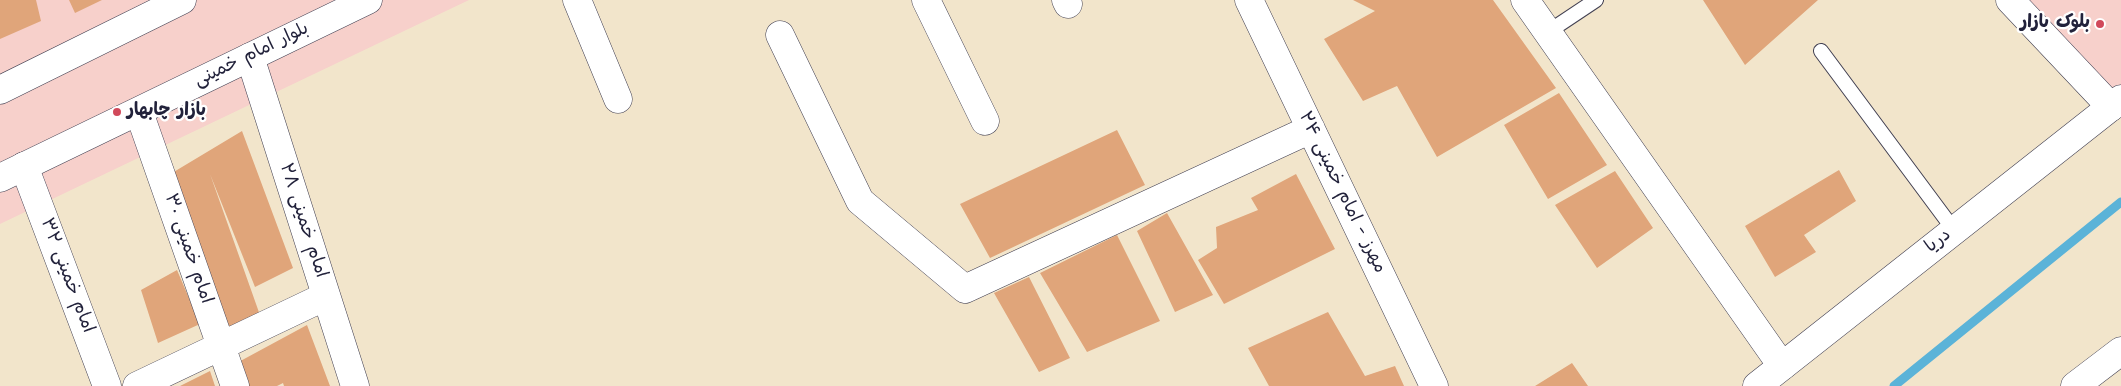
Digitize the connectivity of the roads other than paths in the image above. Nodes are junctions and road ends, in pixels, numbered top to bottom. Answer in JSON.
{"nodes":[{"id":1,"x":182,"y":0,"type":"edge"},
{"id":2,"x":368,"y":0,"type":"edge"},
{"id":3,"x":577,"y":0,"type":"edge"},
{"id":4,"x":926,"y":0,"type":"edge"},
{"id":5,"x":1249,"y":0,"type":"edge"},
{"id":6,"x":1525,"y":0,"type":"edge"},
{"id":7,"x":1596,"y":0,"type":"edge"},
{"id":8,"x":2010,"y":0,"type":"edge"},
{"id":9,"x":1548,"y":32,"type":"junction"},
{"id":10,"x":780,"y":35,"type":"dead end"},
{"id":11,"x":1821,"y":51,"type":"dead end"},
{"id":12,"x":250,"y":57,"type":"junction"},
{"id":13,"x":0,"y":90,"type":"edge"},
{"id":14,"x":618,"y":98,"type":"dead end"},
{"id":15,"x":2116,"y":103,"type":"edge"},
{"id":16,"x":139,"y":112,"type":"junction"},
{"id":17,"x":985,"y":120,"type":"dead end"},
{"id":18,"x":1311,"y":129,"type":"junction"},
{"id":19,"x":24,"y":166,"type":"junction"},
{"id":20,"x":0,"y":178,"type":"edge"},
{"id":21,"x":1954,"y":230,"type":"junction"},
{"id":22,"x":326,"y":296,"type":"junction"},
{"id":23,"x":221,"y":346,"type":"junction"},
{"id":24,"x":2121,"y":351,"type":"edge"},
{"id":25,"x":1782,"y":366,"type":"junction"},
{"id":26,"x":107,"y":386,"type":"edge"},
{"id":27,"x":137,"y":386,"type":"edge"},
{"id":28,"x":235,"y":386,"type":"edge"},
{"id":29,"x":355,"y":386,"type":"edge"},
{"id":30,"x":1434,"y":386,"type":"edge"},
{"id":31,"x":1757,"y":386,"type":"edge"},
{"id":32,"x":2075,"y":386,"type":"edge"}],
"edges":[{"from":1,"to":13,"type":"street"},
{"from":2,"to":12,"type":"street","name":"بلوار امام خمینی"},
{"from":3,"to":14,"type":"street"},
{"from":4,"to":17,"type":"street"},
{"from":5,"to":18,"type":"street","name":"مهرز - امام خمینی ۲۴"},
{"from":6,"to":9,"type":"street"},
{"from":7,"to":9,"type":"lane"},
{"from":8,"to":15,"type":"street"},
{"from":9,"to":25,"type":"street"},
{"from":10,"to":18,"type":"street"},
{"from":11,"to":21,"type":"lane"},
{"from":12,"to":16,"type":"street","name":"بلوار امام خمینی"},
{"from":12,"to":22,"type":"street","name":"امام خمینی ۲۸"},
{"from":15,"to":21,"type":"street","name":"دریا"},
{"from":16,"to":19,"type":"street","name":"بلوار امام خمینی"},
{"from":16,"to":23,"type":"street","name":"امام خمینی ۳۰"},
{"from":18,"to":30,"type":"street","name":"مهرز - امام خمینی ۲۴"},
{"from":19,"to":20,"type":"street","name":"بلوار امام خمینی"},
{"from":19,"to":26,"type":"street","name":"امام خمینی ۳۲"},
{"from":21,"to":25,"type":"street","name":"دریا"},
{"from":22,"to":23,"type":"street"},
{"from":22,"to":29,"type":"street","name":"امام خمینی ۲۸"},
{"from":23,"to":27,"type":"street"},
{"from":23,"to":28,"type":"street","name":"امام خمینی ۳۰"},
{"from":24,"to":32,"type":"street"},
{"from":25,"to":31,"type":"street","name":"دریا"}]}
